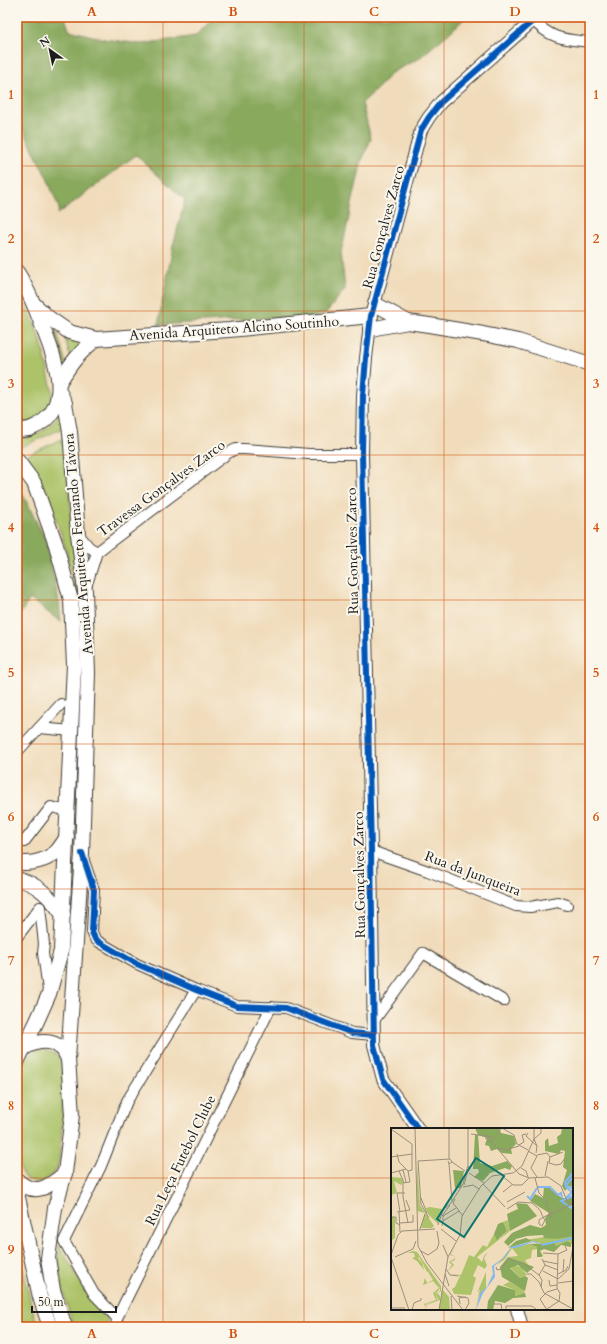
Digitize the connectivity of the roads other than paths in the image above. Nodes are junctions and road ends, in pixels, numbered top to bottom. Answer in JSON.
{"nodes":[{"id":1,"x":535,"y":19,"type":"edge"},
{"id":2,"x":590,"y":42,"type":"edge"},
{"id":3,"x":17,"y":272,"type":"edge"},
{"id":4,"x":17,"y":286,"type":"edge"},
{"id":5,"x":32,"y":299,"type":"junction"},
{"id":6,"x":372,"y":316,"type":"junction"},
{"id":7,"x":408,"y":322,"type":"junction"},
{"id":8,"x":96,"y":339,"type":"junction"},
{"id":9,"x":590,"y":364,"type":"edge"},
{"id":10,"x":59,"y":387,"type":"junction"},
{"id":11,"x":17,"y":430,"type":"edge"},
{"id":12,"x":362,"y":454,"type":"junction"},
{"id":13,"x":17,"y":460,"type":"edge"},
{"id":14,"x":78,"y":534,"type":"junction"},
{"id":15,"x":97,"y":552,"type":"junction"},
{"id":16,"x":85,"y":591,"type":"junction"},
{"id":17,"x":61,"y":704,"type":"dead end"},
{"id":18,"x":39,"y":728,"type":"junction"},
{"id":19,"x":72,"y":731,"type":"junction"},
{"id":20,"x":17,"y":752,"type":"edge"},
{"id":21,"x":68,"y":811,"type":"junction"},
{"id":22,"x":67,"y":837,"type":"junction"},
{"id":23,"x":24,"y":842,"type":"dead end"},
{"id":24,"x":371,"y":851,"type":"junction"},
{"id":25,"x":82,"y":853,"type":"junction"},
{"id":26,"x":17,"y":862,"type":"edge"},
{"id":27,"x":17,"y":879,"type":"edge"},
{"id":28,"x":567,"y":905,"type":"dead end"},
{"id":29,"x":63,"y":915,"type":"junction"},
{"id":30,"x":17,"y":936,"type":"edge"},
{"id":31,"x":44,"y":944,"type":"junction"},
{"id":32,"x":61,"y":951,"type":"junction"},
{"id":33,"x":196,"y":990,"type":"junction"},
{"id":34,"x":49,"y":994,"type":"junction"},
{"id":35,"x":504,"y":1000,"type":"dead end"},
{"id":36,"x":271,"y":1007,"type":"junction"},
{"id":37,"x":373,"y":1022,"type":"junction"},
{"id":38,"x":374,"y":1035,"type":"junction"},
{"id":39,"x":24,"y":1048,"type":"junction"},
{"id":40,"x":68,"y":1059,"type":"junction"},
{"id":41,"x":17,"y":1062,"type":"edge"},
{"id":42,"x":417,"y":1128,"type":"edge"},
{"id":43,"x":65,"y":1173,"type":"junction"},
{"id":44,"x":17,"y":1180,"type":"edge"},
{"id":45,"x":17,"y":1193,"type":"edge"},
{"id":46,"x":516,"y":1310,"type":"edge"},
{"id":47,"x":117,"y":1323,"type":"edge"},
{"id":48,"x":50,"y":1327,"type":"edge"},
{"id":49,"x":65,"y":1327,"type":"edge"},
{"id":50,"x":522,"y":1327,"type":"edge"}],
"edges":[{"from":1,"to":2,"type":"street"},
{"from":1,"to":6,"type":"street","name":"Rua Gonçalves Zarco"},
{"from":3,"to":5,"type":"main road","name":"Avenida Arquitecto Fernando Távora"},
{"from":4,"to":5,"type":"main road"},
{"from":5,"to":8,"type":"main road","name":"Avenida Arquiteto Alcino Soutinho"},
{"from":5,"to":10,"type":"main road","name":"Avenida Arquitecto Fernando Távora"},
{"from":6,"to":7,"type":"main road","name":"Avenida Arquiteto Alcino Soutinho"},
{"from":6,"to":7,"type":"main road","name":"Avenida Arquiteto Alcino Soutinho"},
{"from":6,"to":8,"type":"main road","name":"Avenida Arquiteto Alcino Soutinho"},
{"from":6,"to":12,"type":"street","name":"Rua Gonçalves Zarco"},
{"from":7,"to":9,"type":"main road","name":"Avenida Arquiteto Alcino Soutinho"},
{"from":8,"to":10,"type":"main road"},
{"from":10,"to":11,"type":"main road","name":"Avenida Arquitecto Fernando Távora"},
{"from":10,"to":14,"type":"main road","name":"Avenida Arquitecto Fernando Távora"},
{"from":12,"to":15,"type":"street","name":"Travessa Gonçalves Zarco"},
{"from":12,"to":24,"type":"street","name":"Rua Gonçalves Zarco"},
{"from":13,"to":19,"type":"main road","name":"Avenida Arquitecto Fernando Távora"},
{"from":14,"to":15,"type":"street","name":"Travessa Gonçalves Zarco"},
{"from":14,"to":16,"type":"main road","name":"Avenida Arquitecto Fernando Távora"},
{"from":15,"to":16,"type":"street","name":"Travessa Gonçalves Zarco"},
{"from":16,"to":25,"type":"main road","name":"Avenida Arquitecto Fernando Távora"},
{"from":17,"to":18,"type":"street"},
{"from":18,"to":19,"type":"street"},
{"from":18,"to":20,"type":"street"},
{"from":19,"to":21,"type":"main road","name":"Avenida Arquitecto Fernando Távora"},
{"from":21,"to":22,"type":"main road","name":"Avenida Arquitecto Fernando Távora"},
{"from":21,"to":23,"type":"street"},
{"from":22,"to":26,"type":"main road"},
{"from":22,"to":29,"type":"main road","name":"Avenida Arquitecto Fernando Távora"},
{"from":24,"to":28,"type":"street","name":"Rua da Junqueira"},
{"from":24,"to":37,"type":"street","name":"Rua Gonçalves Zarco"},
{"from":25,"to":33,"type":"street"},
{"from":25,"to":40,"type":"main road","name":"Avenida Arquitecto Fernando Távora"},
{"from":27,"to":29,"type":"main road"},
{"from":29,"to":32,"type":"main road","name":"Avenida Arquitecto Fernando Távora"},
{"from":30,"to":31,"type":"street"},
{"from":31,"to":32,"type":"street"},
{"from":31,"to":34,"type":"street"},
{"from":32,"to":34,"type":"main road","name":"Avenida Arquitecto Fernando Távora"},
{"from":33,"to":36,"type":"street"},
{"from":33,"to":47,"type":"street"},
{"from":34,"to":39,"type":"main road","name":"Avenida Arquitecto Fernando Távora"},
{"from":35,"to":37,"type":"street"},
{"from":36,"to":38,"type":"street"},
{"from":36,"to":47,"type":"street","name":"Rua Leça Futebol Clube"},
{"from":37,"to":38,"type":"street","name":"Rua Gonçalves Zarco"},
{"from":38,"to":42,"type":"street","name":"Rua Gonçalves Zarco"},
{"from":39,"to":40,"type":"main road"},
{"from":39,"to":41,"type":"main road","name":"Avenida Arquitecto Fernando Távora"},
{"from":40,"to":43,"type":"main road","name":"Avenida Arquitecto Fernando Távora"},
{"from":43,"to":44,"type":"main road"},
{"from":43,"to":49,"type":"main road","name":"Avenida Arquitecto Fernando Távora"},
{"from":45,"to":48,"type":"main road"},
{"from":46,"to":50,"type":"street"}]}
